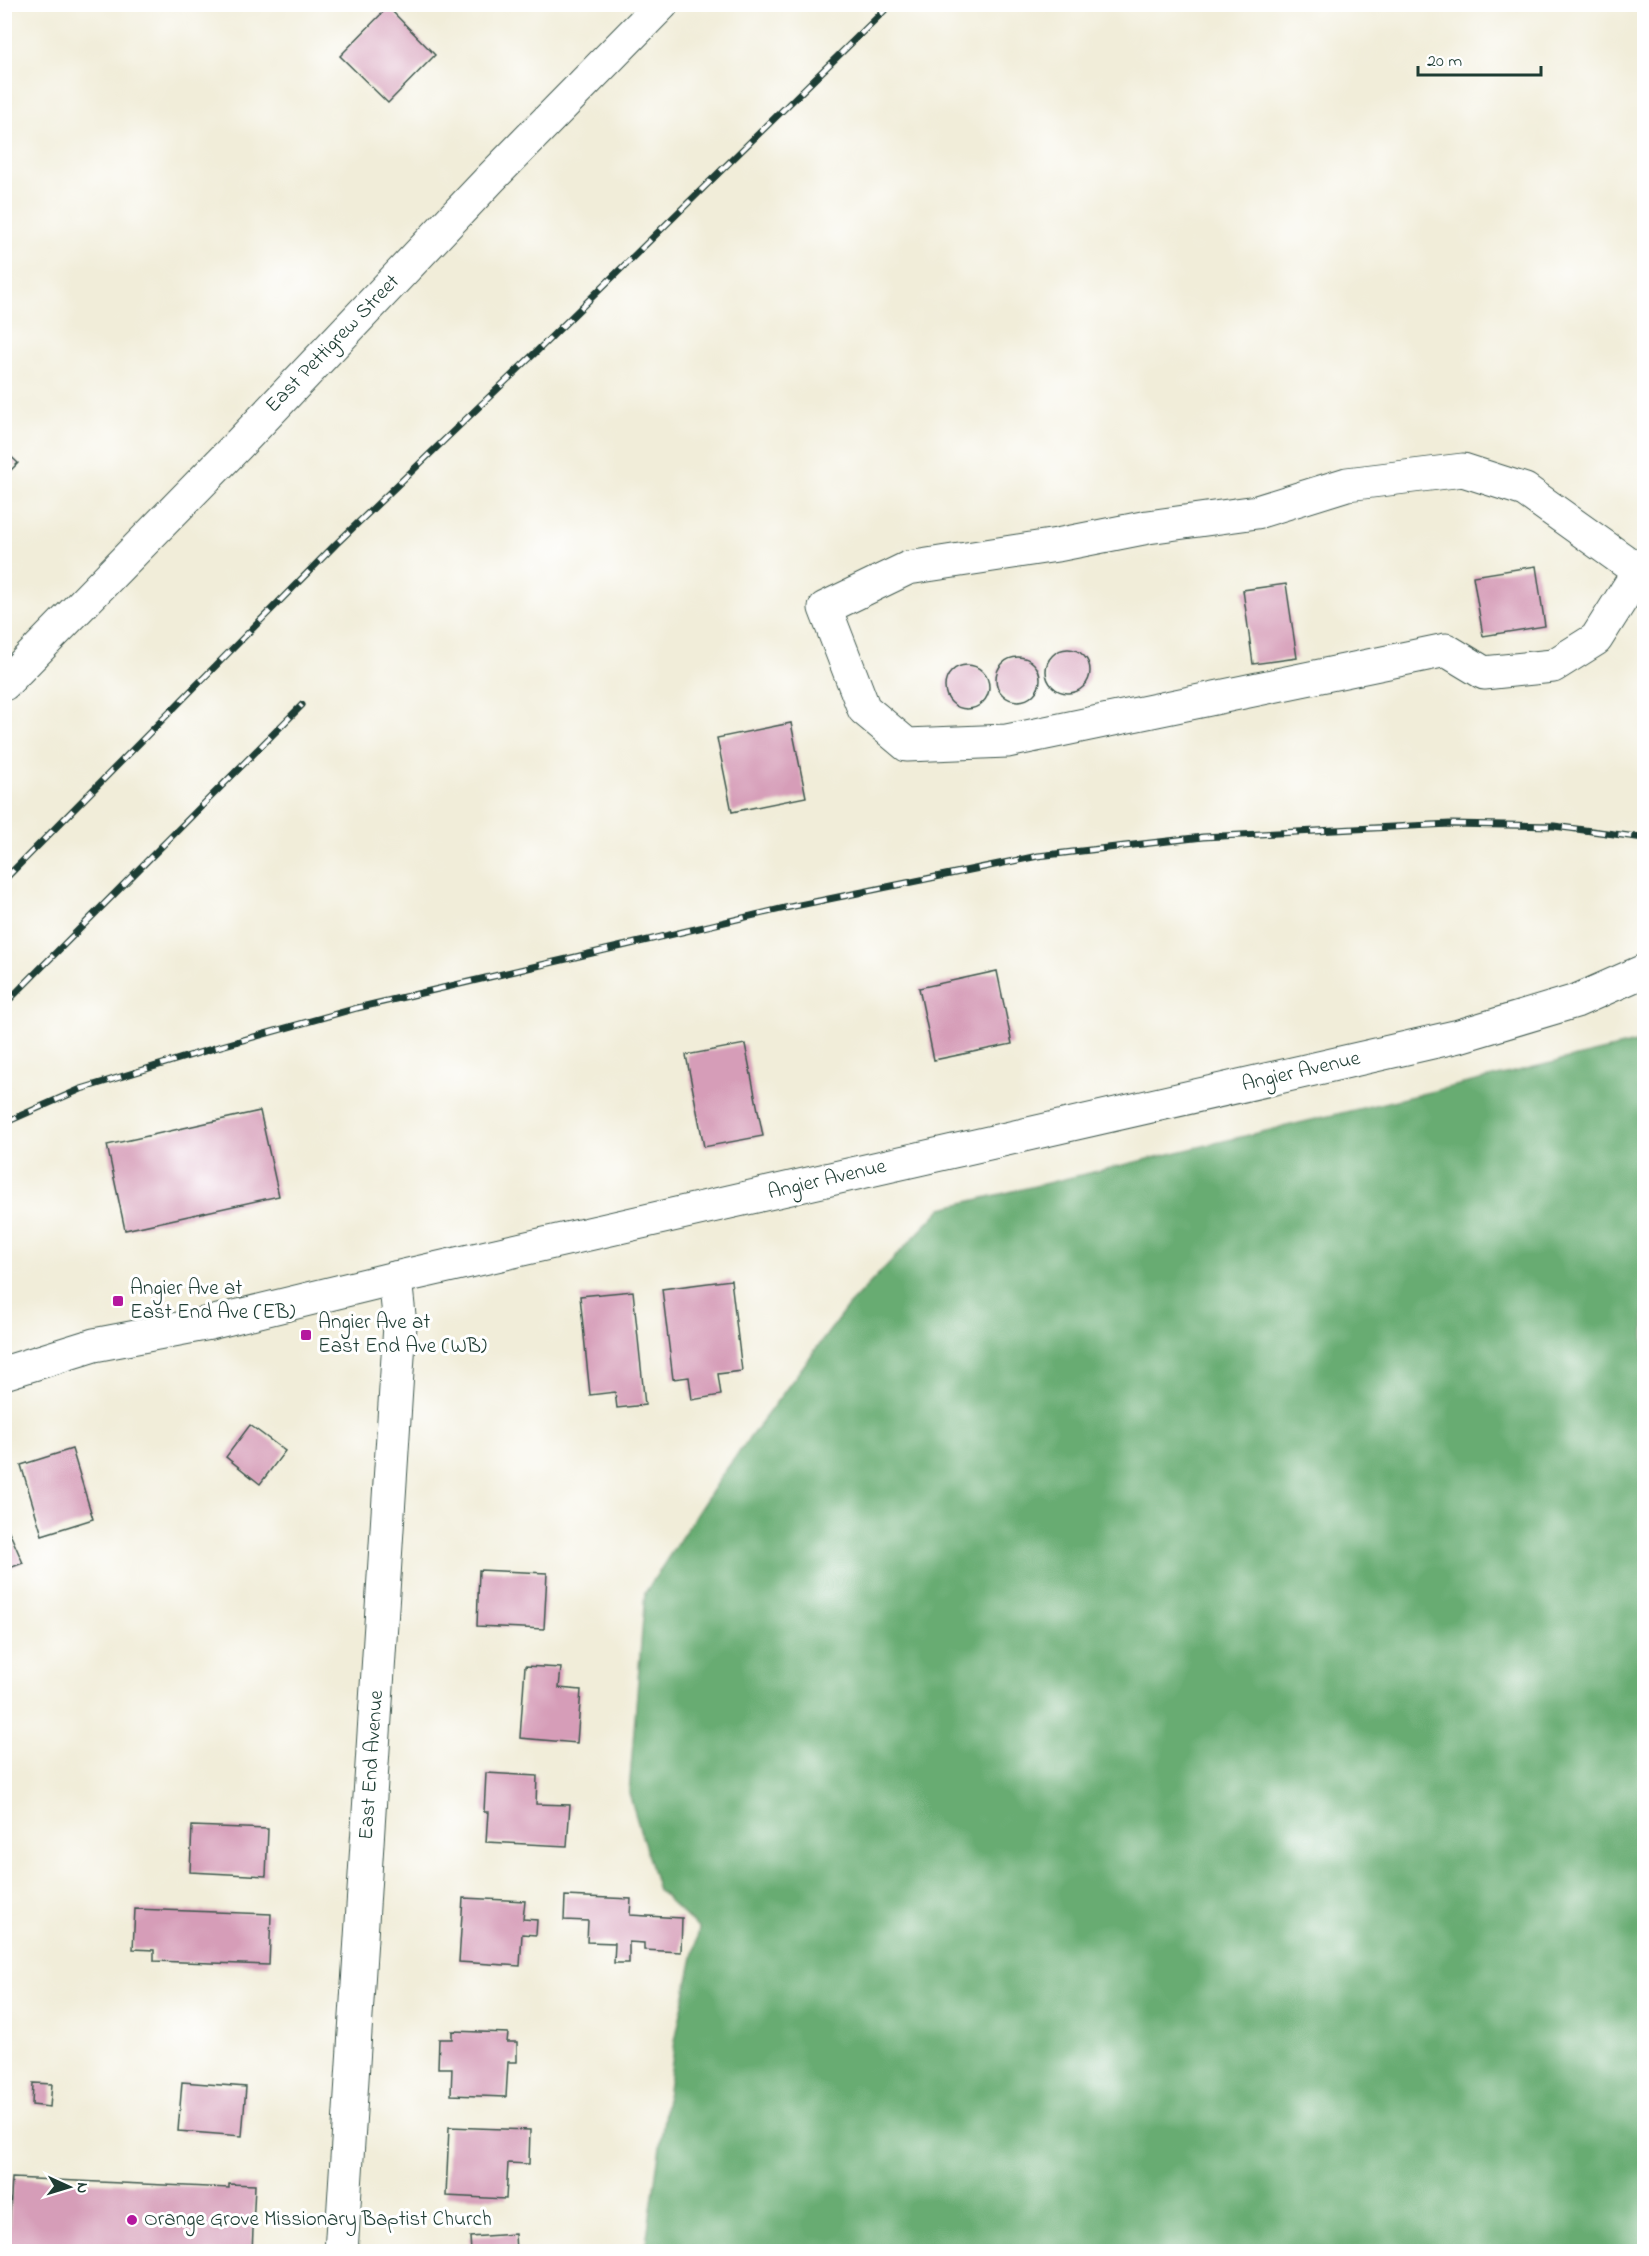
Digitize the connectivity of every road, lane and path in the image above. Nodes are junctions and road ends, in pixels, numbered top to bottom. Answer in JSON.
{"nodes":[{"id":1,"x":662,"y":4,"type":"edge"},
{"id":2,"x":1642,"y":572,"type":"edge"},
{"id":3,"x":10,"y":668,"type":"edge"},
{"id":4,"x":1644,"y":971,"type":"edge"},
{"id":5,"x":395,"y":1278,"type":"junction"},
{"id":6,"x":4,"y":1373,"type":"edge"},
{"id":7,"x":341,"y":2252,"type":"edge"}],
"edges":[{"from":1,"to":3,"type":"street","name":"East Pettigrew Street"},
{"from":2,"to":2,"type":"street"},
{"from":4,"to":5,"type":"street","name":"Angier Avenue"},
{"from":5,"to":6,"type":"street","name":"Angier Avenue"},
{"from":5,"to":7,"type":"street","name":"East End Avenue"}]}
